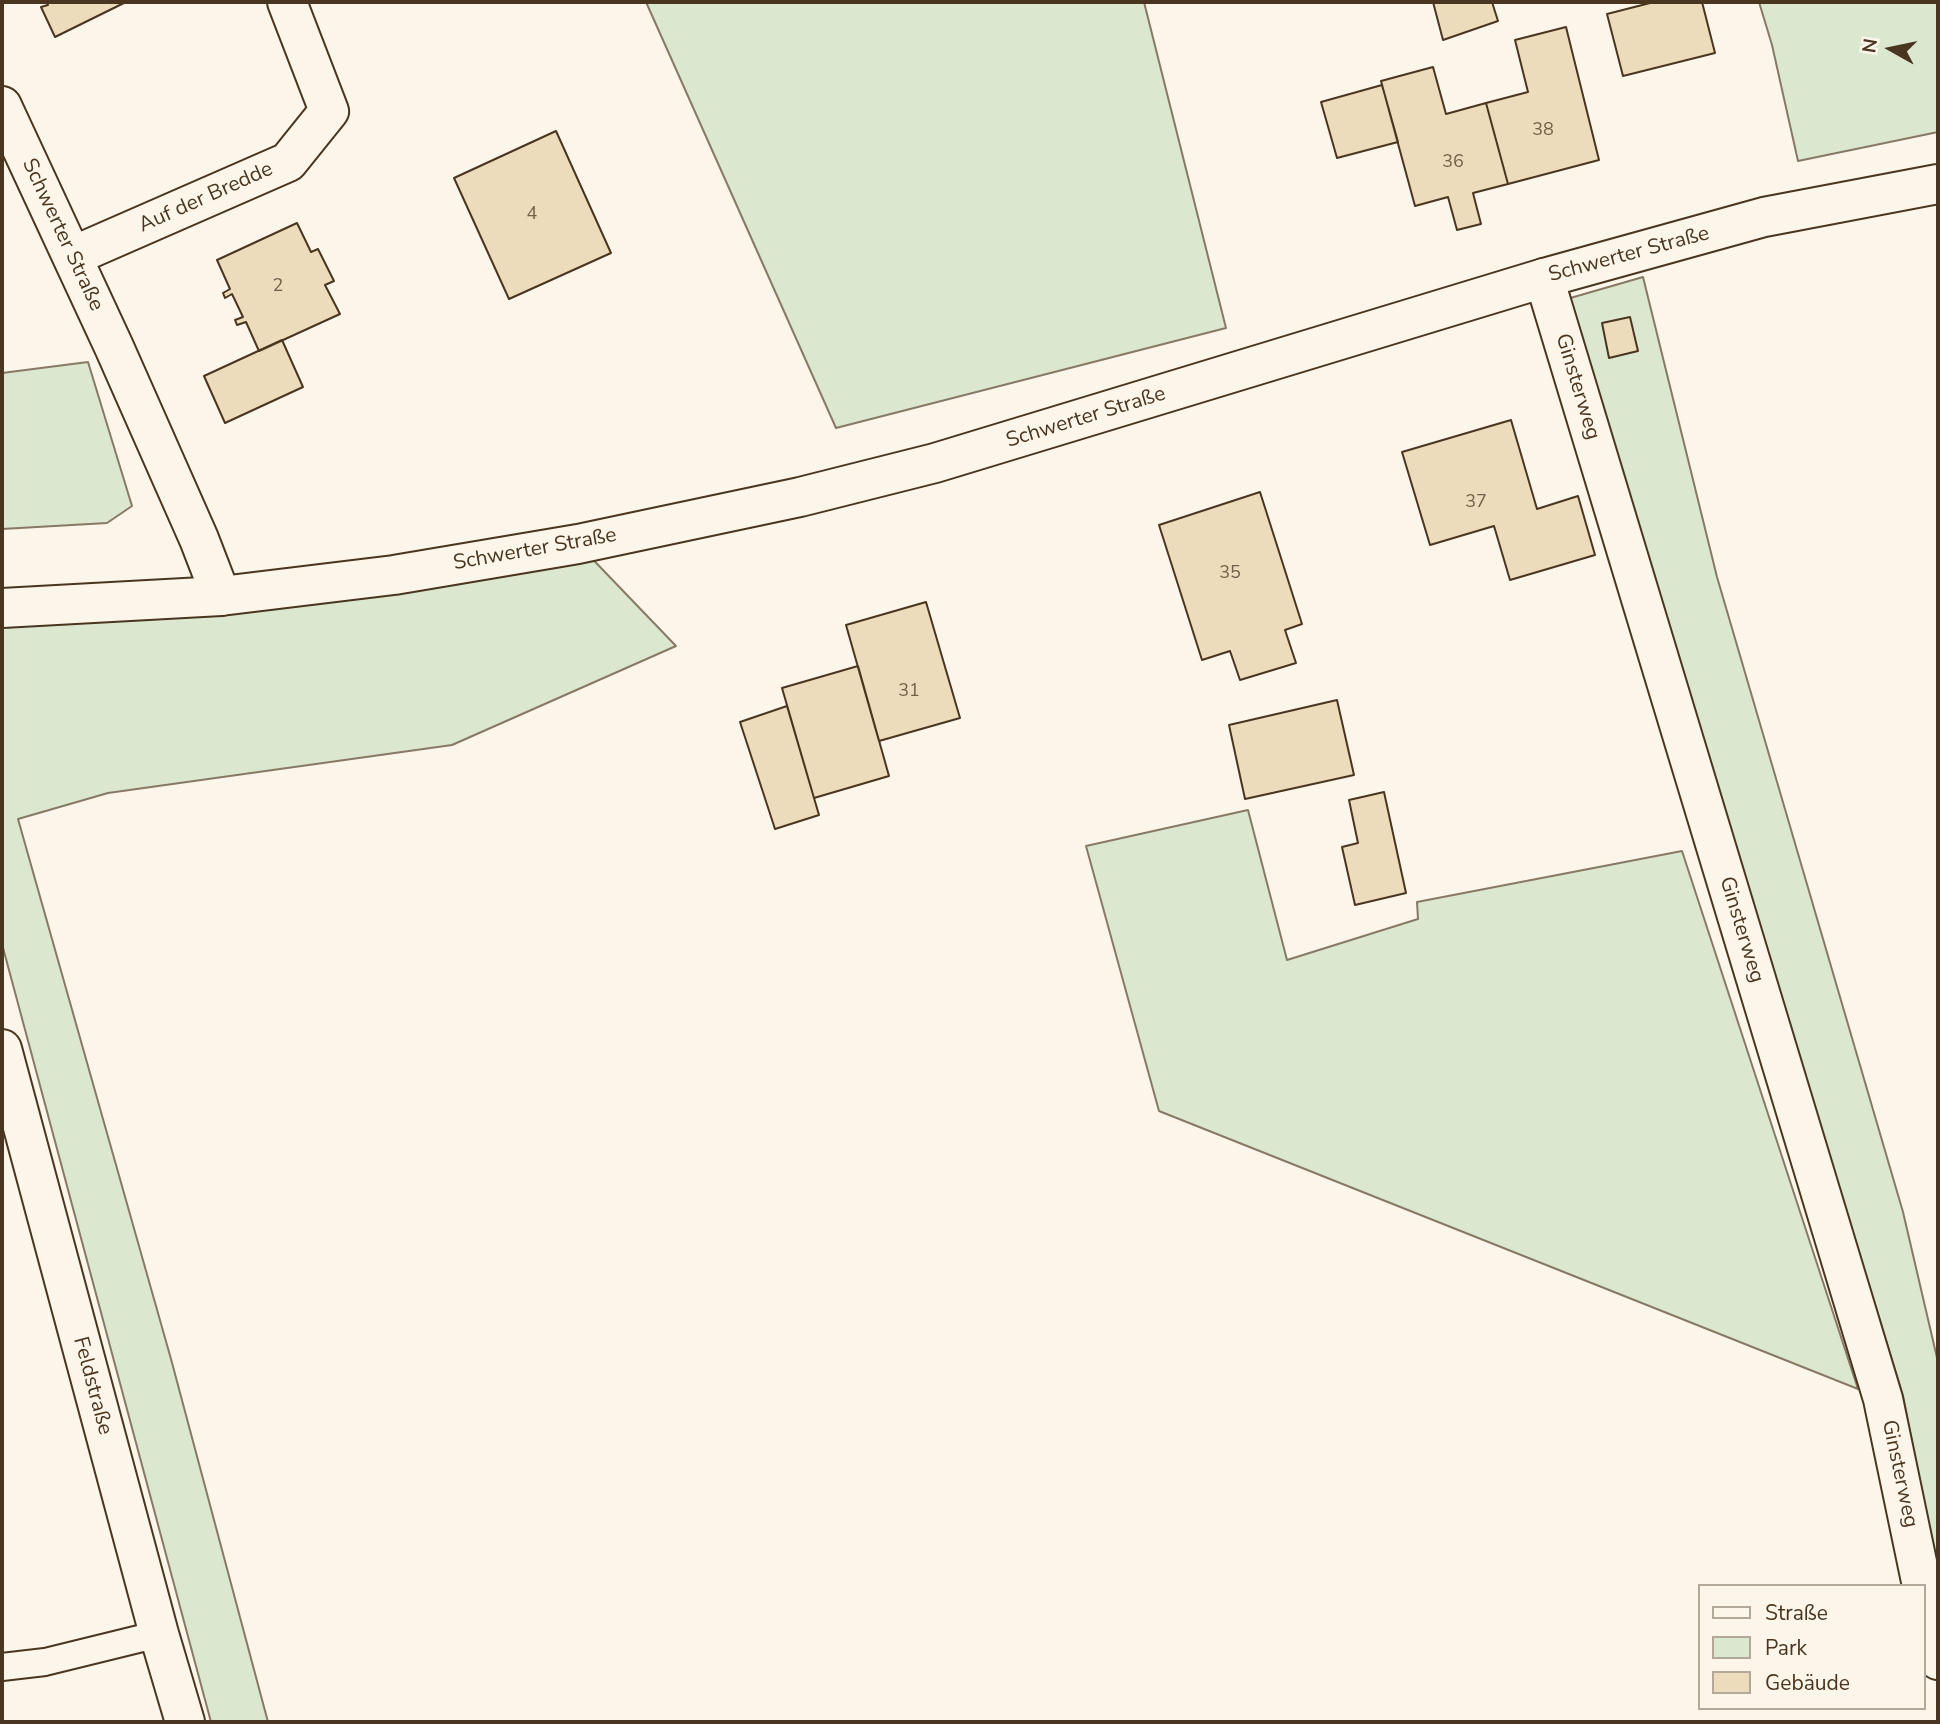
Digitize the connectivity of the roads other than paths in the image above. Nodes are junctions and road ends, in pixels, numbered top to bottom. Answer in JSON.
{"nodes":[{"id":1,"x":287,"y":2,"type":"edge"},
{"id":2,"x":2,"y":106,"type":"edge"},
{"id":3,"x":1938,"y":184,"type":"edge"},
{"id":4,"x":73,"y":256,"type":"junction"},
{"id":5,"x":1544,"y":278,"type":"junction"},
{"id":6,"x":221,"y":596,"type":"junction"},
{"id":7,"x":2,"y":608,"type":"edge"},
{"id":8,"x":2,"y":1049,"type":"edge"},
{"id":9,"x":1923,"y":1584,"type":"edge"},
{"id":10,"x":1926,"y":1603,"type":"edge"},
{"id":11,"x":159,"y":1634,"type":"junction"},
{"id":12,"x":1938,"y":1660,"type":"edge"},
{"id":13,"x":2,"y":1667,"type":"edge"},
{"id":14,"x":185,"y":1722,"type":"edge"}],
"edges":[{"from":1,"to":4,"type":"street","name":"Auf der Bredde"},
{"from":2,"to":4,"type":"street","name":"Schwerter Straße"},
{"from":3,"to":5,"type":"street","name":"Schwerter Straße"},
{"from":4,"to":6,"type":"street","name":"Schwerter Straße"},
{"from":5,"to":6,"type":"street","name":"Schwerter Straße"},
{"from":5,"to":9,"type":"street","name":"Ginsterweg"},
{"from":6,"to":7,"type":"street","name":"Schwerter Straße"},
{"from":8,"to":11,"type":"street","name":"Feldstraße"},
{"from":10,"to":12,"type":"street"},
{"from":11,"to":13,"type":"lane"},
{"from":11,"to":14,"type":"street","name":"Feldstraße"}]}
